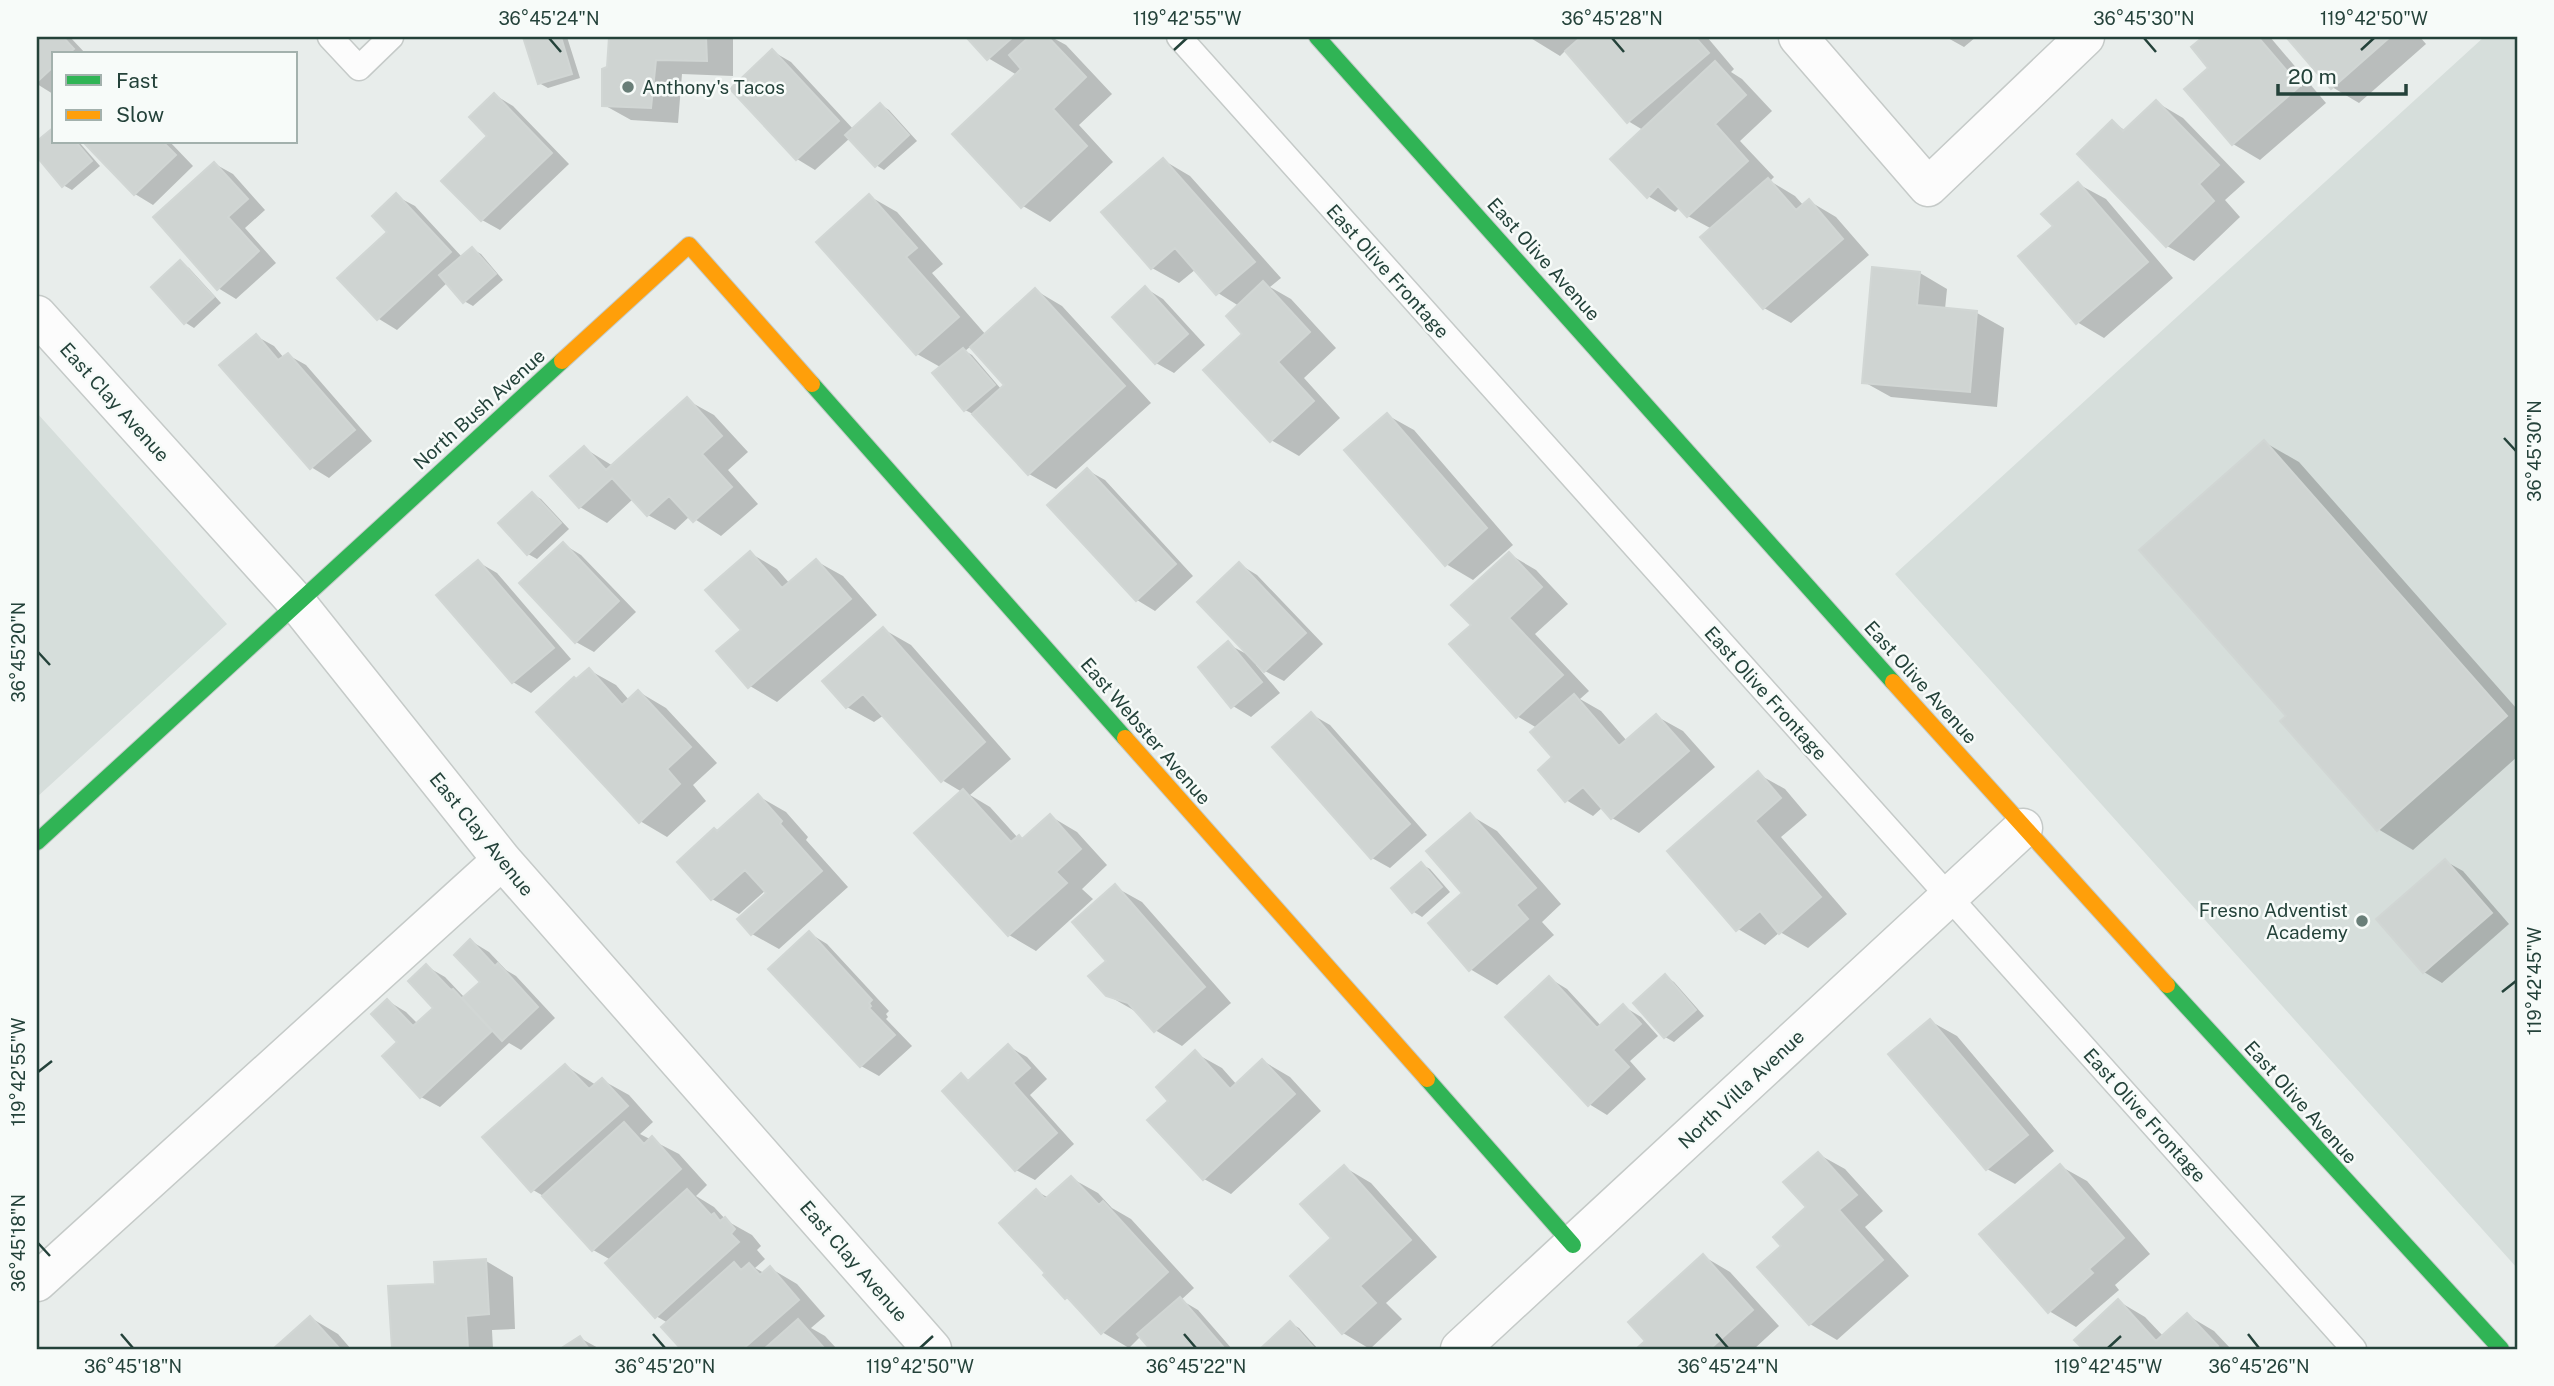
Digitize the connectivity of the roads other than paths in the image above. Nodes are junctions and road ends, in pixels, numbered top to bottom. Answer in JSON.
{"nodes":[{"id":1,"x":330,"y":37,"type":"edge"},
{"id":2,"x":391,"y":37,"type":"edge"},
{"id":3,"x":1179,"y":37,"type":"edge"},
{"id":4,"x":1317,"y":37,"type":"edge"},
{"id":5,"x":1798,"y":37,"type":"edge"},
{"id":6,"x":2085,"y":37,"type":"edge"},
{"id":7,"x":688,"y":245,"type":"joint"},
{"id":8,"x":37,"y":315,"type":"edge"},
{"id":9,"x":297,"y":603,"type":"junction"},
{"id":10,"x":2023,"y":828,"type":"junction"},
{"id":11,"x":37,"y":842,"type":"edge"},
{"id":12,"x":502,"y":860,"type":"junction"},
{"id":13,"x":1948,"y":897,"type":"junction"},
{"id":14,"x":1573,"y":1245,"type":"junction"},
{"id":15,"x":37,"y":1282,"type":"edge"},
{"id":16,"x":932,"y":1349,"type":"edge"},
{"id":17,"x":1460,"y":1349,"type":"edge"},
{"id":18,"x":2354,"y":1349,"type":"edge"},
{"id":19,"x":2501,"y":1349,"type":"edge"}],
"edges":[{"from":1,"to":2,"type":"lane"},
{"from":3,"to":13,"type":"lane","name":"East Olive Frontage"},
{"from":4,"to":10,"type":"street","name":"East Olive Avenue"},
{"from":5,"to":6,"type":"street"},
{"from":7,"to":9,"type":"street","name":"North Bush Avenue"},
{"from":7,"to":14,"type":"street","name":"East Webster Avenue"},
{"from":8,"to":9,"type":"street","name":"East Clay Avenue"},
{"from":9,"to":11,"type":"street","name":"North Bush Avenue"},
{"from":9,"to":12,"type":"street","name":"East Clay Avenue"},
{"from":10,"to":13,"type":"street","name":"North Villa Avenue"},
{"from":10,"to":19,"type":"street","name":"East Olive Avenue"},
{"from":12,"to":15,"type":"street"},
{"from":12,"to":16,"type":"street","name":"East Clay Avenue"},
{"from":13,"to":14,"type":"street","name":"North Villa Avenue"},
{"from":13,"to":18,"type":"lane","name":"East Olive Frontage"},
{"from":14,"to":17,"type":"street","name":"North Villa Avenue"}]}
